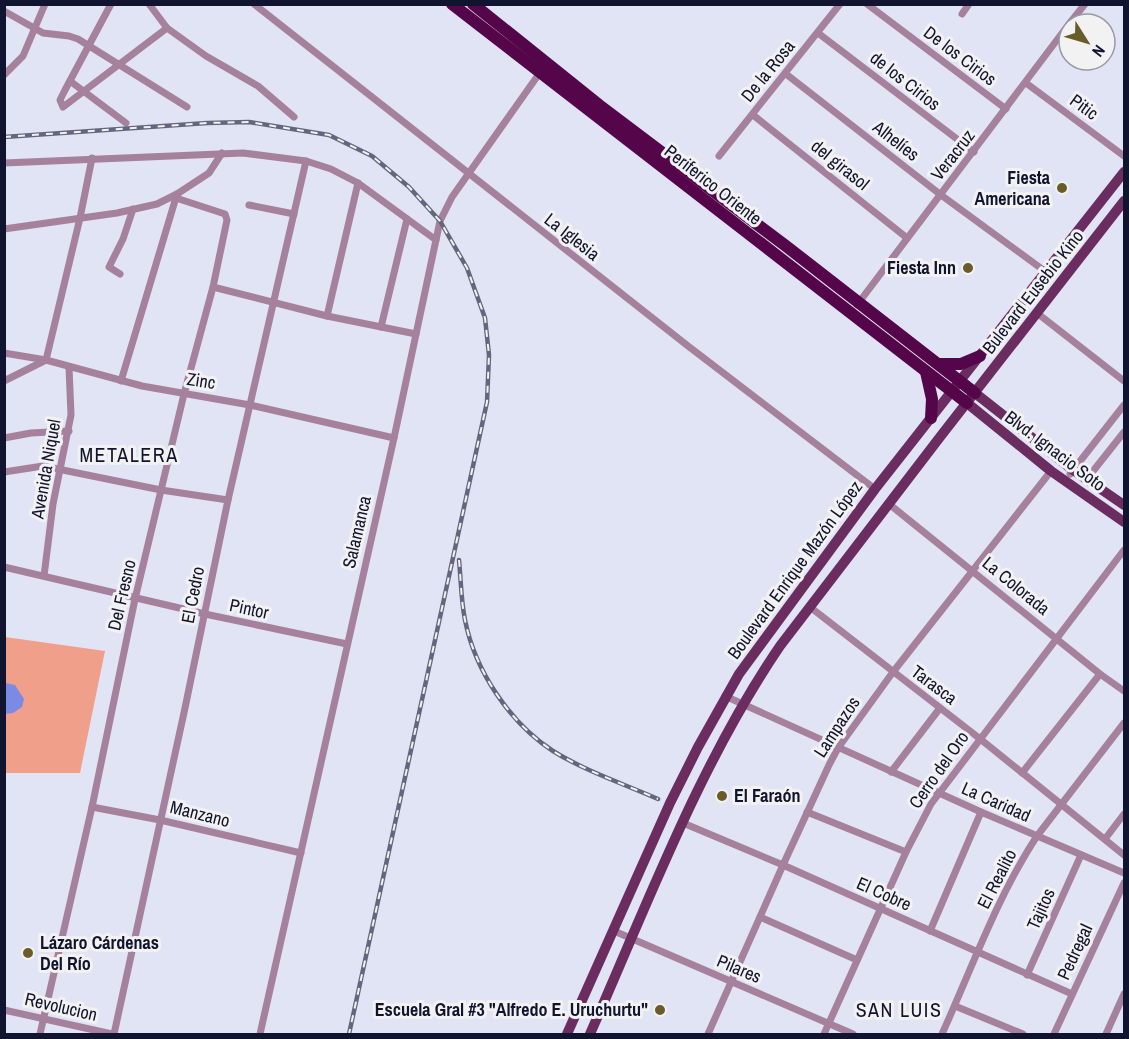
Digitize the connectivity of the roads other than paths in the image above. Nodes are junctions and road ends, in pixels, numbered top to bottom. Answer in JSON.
{"nodes":[{"id":1,"x":45,"y":4,"type":"edge"},
{"id":2,"x":111,"y":4,"type":"edge"},
{"id":3,"x":149,"y":4,"type":"edge"},
{"id":4,"x":254,"y":4,"type":"edge"},
{"id":5,"x":452,"y":4,"type":"edge"},
{"id":6,"x":473,"y":4,"type":"edge"},
{"id":7,"x":840,"y":4,"type":"edge"},
{"id":8,"x":867,"y":4,"type":"edge"},
{"id":9,"x":969,"y":4,"type":"edge"},
{"id":10,"x":4,"y":11,"type":"edge"},
{"id":11,"x":962,"y":14,"type":"dead end"},
{"id":12,"x":34,"y":28,"type":"junction"},
{"id":13,"x":167,"y":28,"type":"junction"},
{"id":14,"x":818,"y":33,"type":"junction"},
{"id":15,"x":1057,"y":40,"type":"edge"},
{"id":16,"x":88,"y":45,"type":"junction"},
{"id":17,"x":120,"y":65,"type":"junction"},
{"id":18,"x":543,"y":69,"type":"junction"},
{"id":19,"x":786,"y":74,"type":"junction"},
{"id":20,"x":4,"y":75,"type":"edge"},
{"id":21,"x":70,"y":81,"type":"junction"},
{"id":22,"x":1026,"y":83,"type":"junction"},
{"id":23,"x":84,"y":90,"type":"junction"},
{"id":24,"x":187,"y":107,"type":"dead end"},
{"id":25,"x":1006,"y":109,"type":"junction"},
{"id":26,"x":753,"y":115,"type":"junction"},
{"id":27,"x":294,"y":117,"type":"dead end"},
{"id":28,"x":126,"y":123,"type":"dead end"},
{"id":29,"x":974,"y":152,"type":"junction"},
{"id":30,"x":222,"y":153,"type":"junction"},
{"id":31,"x":719,"y":156,"type":"dead end"},
{"id":32,"x":1125,"y":156,"type":"edge"},
{"id":33,"x":92,"y":158,"type":"junction"},
{"id":34,"x":306,"y":161,"type":"junction"},
{"id":35,"x":4,"y":163,"type":"edge"},
{"id":36,"x":1125,"y":172,"type":"edge"},
{"id":37,"x":468,"y":173,"type":"junction"},
{"id":38,"x":358,"y":183,"type":"junction"},
{"id":39,"x":941,"y":195,"type":"junction"},
{"id":40,"x":177,"y":196,"type":"junction"},
{"id":41,"x":1125,"y":201,"type":"edge"},
{"id":42,"x":249,"y":204,"type":"dead end"},
{"id":43,"x":133,"y":209,"type":"junction"},
{"id":44,"x":294,"y":214,"type":"junction"},
{"id":45,"x":80,"y":218,"type":"junction"},
{"id":46,"x":407,"y":219,"type":"junction"},
{"id":47,"x":4,"y":229,"type":"edge"},
{"id":48,"x":908,"y":238,"type":"junction"},
{"id":49,"x":436,"y":240,"type":"junction"},
{"id":50,"x":1046,"y":272,"type":"junction"},
{"id":51,"x":120,"y":274,"type":"dead end"},
{"id":52,"x":213,"y":287,"type":"junction"},
{"id":53,"x":274,"y":303,"type":"junction"},
{"id":54,"x":859,"y":303,"type":"junction"},
{"id":55,"x":850,"y":313,"type":"junction"},
{"id":56,"x":1037,"y":313,"type":"junction"},
{"id":57,"x":327,"y":316,"type":"junction"},
{"id":58,"x":381,"y":327,"type":"junction"},
{"id":59,"x":416,"y":334,"type":"junction"},
{"id":60,"x":4,"y":353,"type":"edge"},
{"id":61,"x":980,"y":356,"type":"junction"},
{"id":62,"x":46,"y":360,"type":"junction"},
{"id":63,"x":938,"y":364,"type":"junction"},
{"id":64,"x":69,"y":367,"type":"junction"},
{"id":65,"x":926,"y":372,"type":"junction"},
{"id":66,"x":4,"y":381,"type":"edge"},
{"id":67,"x":121,"y":381,"type":"junction"},
{"id":68,"x":1125,"y":381,"type":"edge"},
{"id":69,"x":956,"y":387,"type":"junction"},
{"id":70,"x":184,"y":394,"type":"junction"},
{"id":71,"x":971,"y":398,"type":"junction"},
{"id":72,"x":250,"y":405,"type":"junction"},
{"id":73,"x":1125,"y":405,"type":"edge"},
{"id":74,"x":931,"y":418,"type":"junction"},
{"id":75,"x":1107,"y":428,"type":"junction"},
{"id":76,"x":69,"y":431,"type":"junction"},
{"id":77,"x":1122,"y":435,"type":"edge"},
{"id":78,"x":4,"y":438,"type":"edge"},
{"id":79,"x":394,"y":438,"type":"junction"},
{"id":80,"x":60,"y":468,"type":"junction"},
{"id":81,"x":1051,"y":471,"type":"junction"},
{"id":82,"x":4,"y":472,"type":"edge"},
{"id":83,"x":1071,"y":472,"type":"junction"},
{"id":84,"x":1086,"y":480,"type":"junction"},
{"id":85,"x":875,"y":489,"type":"junction"},
{"id":86,"x":161,"y":490,"type":"junction"},
{"id":87,"x":228,"y":500,"type":"junction"},
{"id":88,"x":889,"y":504,"type":"junction"},
{"id":89,"x":1125,"y":505,"type":"edge"},
{"id":90,"x":1125,"y":522,"type":"edge"},
{"id":91,"x":1125,"y":550,"type":"edge"},
{"id":92,"x":4,"y":567,"type":"edge"},
{"id":93,"x":973,"y":570,"type":"junction"},
{"id":94,"x":44,"y":576,"type":"junction"},
{"id":95,"x":135,"y":599,"type":"junction"},
{"id":96,"x":810,"y":607,"type":"junction"},
{"id":97,"x":205,"y":614,"type":"junction"},
{"id":98,"x":1058,"y":640,"type":"junction"},
{"id":99,"x":348,"y":644,"type":"junction"},
{"id":100,"x":893,"y":672,"type":"junction"},
{"id":101,"x":1100,"y":674,"type":"junction"},
{"id":102,"x":1125,"y":691,"type":"edge"},
{"id":103,"x":725,"y":696,"type":"junction"},
{"id":104,"x":743,"y":704,"type":"junction"},
{"id":105,"x":940,"y":708,"type":"junction"},
{"id":106,"x":1125,"y":723,"type":"edge"},
{"id":107,"x":979,"y":738,"type":"junction"},
{"id":108,"x":838,"y":748,"type":"junction"},
{"id":109,"x":891,"y":772,"type":"junction"},
{"id":110,"x":1022,"y":772,"type":"junction"},
{"id":111,"x":938,"y":793,"type":"junction"},
{"id":112,"x":1062,"y":804,"type":"junction"},
{"id":113,"x":92,"y":807,"type":"junction"},
{"id":114,"x":807,"y":812,"type":"junction"},
{"id":115,"x":981,"y":812,"type":"junction"},
{"id":116,"x":1125,"y":814,"type":"edge"},
{"id":117,"x":160,"y":820,"type":"junction"},
{"id":118,"x":683,"y":823,"type":"junction"},
{"id":119,"x":1037,"y":836,"type":"junction"},
{"id":120,"x":1105,"y":839,"type":"junction"},
{"id":121,"x":906,"y":852,"type":"junction"},
{"id":122,"x":301,"y":853,"type":"junction"},
{"id":123,"x":1081,"y":855,"type":"junction"},
{"id":124,"x":1125,"y":855,"type":"edge"},
{"id":125,"x":783,"y":866,"type":"junction"},
{"id":126,"x":1125,"y":873,"type":"edge"},
{"id":127,"x":1125,"y":883,"type":"edge"},
{"id":128,"x":880,"y":909,"type":"junction"},
{"id":129,"x":760,"y":917,"type":"junction"},
{"id":130,"x":614,"y":931,"type":"junction"},
{"id":131,"x":930,"y":931,"type":"junction"},
{"id":132,"x":632,"y":939,"type":"junction"},
{"id":133,"x":977,"y":953,"type":"junction"},
{"id":134,"x":857,"y":960,"type":"junction"},
{"id":135,"x":1027,"y":975,"type":"junction"},
{"id":136,"x":732,"y":981,"type":"junction"},
{"id":137,"x":1072,"y":994,"type":"junction"},
{"id":138,"x":1125,"y":994,"type":"edge"},
{"id":139,"x":955,"y":1006,"type":"junction"},
{"id":140,"x":4,"y":1010,"type":"edge"},
{"id":141,"x":44,"y":1018,"type":"junction"},
{"id":142,"x":829,"y":1024,"type":"junction"},
{"id":143,"x":40,"y":1035,"type":"edge"},
{"id":144,"x":113,"y":1035,"type":"edge"},
{"id":145,"x":260,"y":1035,"type":"edge"},
{"id":146,"x":567,"y":1035,"type":"edge"},
{"id":147,"x":590,"y":1035,"type":"edge"},
{"id":148,"x":708,"y":1035,"type":"edge"},
{"id":149,"x":824,"y":1035,"type":"edge"},
{"id":150,"x":853,"y":1035,"type":"edge"},
{"id":151,"x":942,"y":1035,"type":"edge"},
{"id":152,"x":1023,"y":1035,"type":"edge"},
{"id":153,"x":1054,"y":1035,"type":"edge"},
{"id":154,"x":1106,"y":1035,"type":"edge"}],
"edges":[{"from":1,"to":12,"type":"street"},
{"from":2,"to":16,"type":"street"},
{"from":3,"to":13,"type":"street"},
{"from":4,"to":37,"type":"street","name":"La Iglesia"},
{"from":5,"to":18,"type":"highway","name":"Periferico Oriente"},
{"from":6,"to":18,"type":"highway","name":"Periferico Oriente"},
{"from":7,"to":14,"type":"street","name":"De la Rosa"},
{"from":8,"to":25,"type":"street","name":"De los Cirios"},
{"from":9,"to":11,"type":"street"},
{"from":10,"to":12,"type":"street"},
{"from":12,"to":16,"type":"street"},
{"from":12,"to":20,"type":"street"},
{"from":13,"to":17,"type":"street"},
{"from":13,"to":27,"type":"street"},
{"from":14,"to":19,"type":"street","name":"De la Rosa"},
{"from":14,"to":29,"type":"street","name":"de los Cirios"},
{"from":15,"to":22,"type":"street","name":"Veracruz"},
{"from":16,"to":17,"type":"street"},
{"from":16,"to":21,"type":"street"},
{"from":17,"to":23,"type":"street"},
{"from":17,"to":24,"type":"street"},
{"from":18,"to":37,"type":"street","name":"Salamanca"},
{"from":18,"to":54,"type":"highway","name":"Periferico Oriente"},
{"from":18,"to":55,"type":"highway","name":"Periferico Oriente"},
{"from":19,"to":26,"type":"street","name":"De la Rosa"},
{"from":19,"to":39,"type":"street","name":"Alhelíes"},
{"from":21,"to":23,"type":"street"},
{"from":21,"to":23,"type":"street"},
{"from":22,"to":25,"type":"street","name":"Veracruz"},
{"from":22,"to":32,"type":"street","name":"Pitic"},
{"from":23,"to":28,"type":"street"},
{"from":25,"to":29,"type":"street","name":"Veracruz"},
{"from":26,"to":31,"type":"street","name":"De la Rosa"},
{"from":26,"to":48,"type":"street","name":"del girasol"},
{"from":29,"to":39,"type":"street","name":"Veracruz"},
{"from":30,"to":33,"type":"street"},
{"from":30,"to":34,"type":"street"},
{"from":30,"to":40,"type":"street"},
{"from":33,"to":35,"type":"street"},
{"from":33,"to":45,"type":"street"},
{"from":34,"to":38,"type":"street"},
{"from":34,"to":44,"type":"street","name":"El Cedro"},
{"from":36,"to":50,"type":"main road","name":"Boulevard Enrique Mazón López"},
{"from":37,"to":49,"type":"street","name":"Salamanca"},
{"from":37,"to":85,"type":"street","name":"La Iglesia"},
{"from":38,"to":46,"type":"street"},
{"from":38,"to":57,"type":"street"},
{"from":39,"to":48,"type":"street","name":"Veracruz"},
{"from":39,"to":50,"type":"street","name":"Alhelíes"},
{"from":40,"to":43,"type":"street"},
{"from":40,"to":52,"type":"street","name":"Del Fresno"},
{"from":40,"to":67,"type":"street"},
{"from":41,"to":56,"type":"main road","name":"Bulevard Eusebio Kino"},
{"from":42,"to":44,"type":"street"},
{"from":43,"to":45,"type":"street"},
{"from":43,"to":51,"type":"street"},
{"from":44,"to":53,"type":"street","name":"El Cedro"},
{"from":45,"to":47,"type":"street"},
{"from":45,"to":62,"type":"street"},
{"from":46,"to":49,"type":"street"},
{"from":46,"to":58,"type":"street"},
{"from":48,"to":54,"type":"street","name":"Veracruz"},
{"from":49,"to":59,"type":"street","name":"Salamanca"},
{"from":50,"to":61,"type":"main road","name":"Boulevard Enrique Mazón López"},
{"from":52,"to":53,"type":"street"},
{"from":52,"to":70,"type":"street","name":"Del Fresno"},
{"from":53,"to":57,"type":"street"},
{"from":53,"to":72,"type":"street","name":"El Cedro"},
{"from":54,"to":55,"type":"street","name":"Veracruz"},
{"from":54,"to":63,"type":"highway","name":"Periferico Oriente"},
{"from":55,"to":65,"type":"highway","name":"Periferico Oriente"},
{"from":56,"to":68,"type":"street"},
{"from":56,"to":71,"type":"main road","name":"Bulevard Eusebio Kino"},
{"from":57,"to":58,"type":"street"},
{"from":58,"to":59,"type":"street"},
{"from":59,"to":79,"type":"street","name":"Salamanca"},
{"from":60,"to":62,"type":"street","name":"Zinc"},
{"from":61,"to":63,"type":"highway"},
{"from":61,"to":69,"type":"main road","name":"Boulevard Enrique Mazón López"},
{"from":62,"to":64,"type":"street","name":"Zinc"},
{"from":62,"to":66,"type":"street"},
{"from":63,"to":69,"type":"highway","name":"Periferico Oriente"},
{"from":64,"to":67,"type":"street","name":"Zinc"},
{"from":64,"to":76,"type":"street","name":"Avenida Niquel"},
{"from":65,"to":69,"type":"highway","name":"Periferico Oriente"},
{"from":65,"to":74,"type":"highway"},
{"from":67,"to":70,"type":"street","name":"Zinc"},
{"from":69,"to":71,"type":"highway"},
{"from":69,"to":74,"type":"main road","name":"Boulevard Enrique Mazón López"},
{"from":70,"to":72,"type":"street","name":"Zinc"},
{"from":70,"to":86,"type":"street","name":"Del Fresno"},
{"from":71,"to":81,"type":"main road","name":"Blvd. Ignacio Soto"},
{"from":71,"to":83,"type":"main road","name":"Blvd. Ignacio Soto"},
{"from":71,"to":88,"type":"main road","name":"Boulevard Enrique Mazón López"},
{"from":72,"to":79,"type":"street","name":"Zinc"},
{"from":72,"to":87,"type":"street","name":"El Cedro"},
{"from":73,"to":75,"type":"street"},
{"from":74,"to":85,"type":"main road","name":"Boulevard Enrique Mazón López"},
{"from":75,"to":77,"type":"street"},
{"from":75,"to":83,"type":"street"},
{"from":76,"to":78,"type":"street"},
{"from":76,"to":80,"type":"street","name":"Avenida Niquel"},
{"from":77,"to":84,"type":"street"},
{"from":79,"to":99,"type":"street","name":"Salamanca"},
{"from":80,"to":82,"type":"street"},
{"from":80,"to":86,"type":"street"},
{"from":80,"to":94,"type":"street","name":"Avenida Niquel"},
{"from":81,"to":83,"type":"main road"},
{"from":81,"to":90,"type":"main road","name":"Blvd. Ignacio Soto"},
{"from":81,"to":93,"type":"street","name":"Lampazos"},
{"from":83,"to":84,"type":"main road","name":"Blvd. Ignacio Soto"},
{"from":84,"to":89,"type":"main road","name":"Blvd. Ignacio Soto"},
{"from":85,"to":103,"type":"main road","name":"Boulevard Enrique Mazón López"},
{"from":86,"to":87,"type":"street"},
{"from":86,"to":95,"type":"street","name":"Del Fresno"},
{"from":87,"to":97,"type":"street","name":"El Cedro"},
{"from":88,"to":93,"type":"street","name":"La Colorada"},
{"from":88,"to":96,"type":"main road","name":"Boulevard Enrique Mazón López"},
{"from":91,"to":98,"type":"street","name":"Cerro del Oro"},
{"from":92,"to":94,"type":"street","name":"Pintor"},
{"from":93,"to":98,"type":"street","name":"La Colorada"},
{"from":93,"to":100,"type":"street","name":"Lampazos"},
{"from":94,"to":95,"type":"street","name":"Pintor"},
{"from":95,"to":97,"type":"street","name":"Pintor"},
{"from":95,"to":113,"type":"street","name":"Del Fresno"},
{"from":96,"to":100,"type":"street","name":"Tarasca"},
{"from":96,"to":104,"type":"main road","name":"Boulevard Enrique Mazón López"},
{"from":97,"to":99,"type":"street","name":"Pintor"},
{"from":97,"to":117,"type":"street","name":"El Cedro"},
{"from":98,"to":101,"type":"street","name":"La Colorada"},
{"from":98,"to":107,"type":"street","name":"Cerro del Oro"},
{"from":99,"to":122,"type":"street","name":"Salamanca"},
{"from":100,"to":105,"type":"street","name":"Tarasca"},
{"from":100,"to":108,"type":"street","name":"Lampazos"},
{"from":101,"to":102,"type":"street","name":"La Colorada"},
{"from":101,"to":110,"type":"street"},
{"from":103,"to":104,"type":"street","name":"La Caridad"},
{"from":103,"to":130,"type":"main road","name":"Boulevard Enrique Mazón López"},
{"from":104,"to":108,"type":"street","name":"La Caridad"},
{"from":104,"to":118,"type":"main road","name":"Boulevard Enrique Mazón López"},
{"from":105,"to":107,"type":"street","name":"Tarasca"},
{"from":105,"to":109,"type":"street"},
{"from":106,"to":112,"type":"street","name":"El Realito"},
{"from":107,"to":110,"type":"street","name":"Tarasca"},
{"from":107,"to":111,"type":"street","name":"Cerro del Oro"},
{"from":108,"to":109,"type":"street","name":"La Caridad"},
{"from":108,"to":114,"type":"street","name":"Lampazos"},
{"from":109,"to":111,"type":"street","name":"La Caridad"},
{"from":110,"to":112,"type":"street","name":"Tarasca"},
{"from":111,"to":115,"type":"street","name":"La Caridad"},
{"from":111,"to":121,"type":"street","name":"Cerro del Oro"},
{"from":112,"to":119,"type":"street","name":"El Realito"},
{"from":112,"to":120,"type":"street","name":"Tarasca"},
{"from":113,"to":117,"type":"street","name":"Manzano"},
{"from":113,"to":141,"type":"street","name":"Del Fresno"},
{"from":114,"to":121,"type":"street"},
{"from":114,"to":125,"type":"street","name":"Lampazos"},
{"from":115,"to":119,"type":"street","name":"La Caridad"},
{"from":115,"to":131,"type":"street"},
{"from":116,"to":120,"type":"street"},
{"from":117,"to":122,"type":"street","name":"Manzano"},
{"from":117,"to":144,"type":"street","name":"El Cedro"},
{"from":118,"to":125,"type":"street","name":"El Cobre"},
{"from":118,"to":132,"type":"main road","name":"Boulevard Enrique Mazón López"},
{"from":119,"to":123,"type":"street","name":"La Caridad"},
{"from":119,"to":133,"type":"street","name":"El Realito"},
{"from":120,"to":124,"type":"street","name":"Tarasca"},
{"from":121,"to":128,"type":"street","name":"Cerro del Oro"},
{"from":122,"to":145,"type":"street","name":"Salamanca"},
{"from":123,"to":126,"type":"street","name":"La Caridad"},
{"from":123,"to":135,"type":"street","name":"Tajitos"},
{"from":125,"to":128,"type":"street","name":"El Cobre"},
{"from":125,"to":129,"type":"street","name":"Lampazos"},
{"from":127,"to":137,"type":"street","name":"Pedregal"},
{"from":128,"to":131,"type":"street","name":"El Cobre"},
{"from":128,"to":134,"type":"street","name":"Cerro del Oro"},
{"from":129,"to":134,"type":"street"},
{"from":129,"to":136,"type":"street","name":"Lampazos"},
{"from":130,"to":132,"type":"street","name":"Pilares"},
{"from":130,"to":146,"type":"main road","name":"Boulevard Enrique Mazón López"},
{"from":131,"to":133,"type":"street","name":"El Cobre"},
{"from":132,"to":136,"type":"street","name":"Pilares"},
{"from":132,"to":147,"type":"main road","name":"Boulevard Enrique Mazón López"},
{"from":133,"to":135,"type":"street","name":"El Cobre"},
{"from":133,"to":139,"type":"street","name":"El Realito"},
{"from":134,"to":142,"type":"street","name":"Cerro del Oro"},
{"from":135,"to":137,"type":"street","name":"El Cobre"},
{"from":136,"to":142,"type":"street","name":"Pilares"},
{"from":136,"to":148,"type":"street","name":"Lampazos"},
{"from":137,"to":153,"type":"street","name":"Pedregal"},
{"from":138,"to":154,"type":"street"},
{"from":139,"to":151,"type":"street","name":"El Realito"},
{"from":139,"to":152,"type":"street"},
{"from":140,"to":141,"type":"street","name":"Revolucion"},
{"from":141,"to":143,"type":"street","name":"Del Fresno"},
{"from":141,"to":144,"type":"street","name":"Revolucion"},
{"from":142,"to":149,"type":"street","name":"Cerro del Oro"},
{"from":142,"to":150,"type":"street","name":"Pilares"}]}
